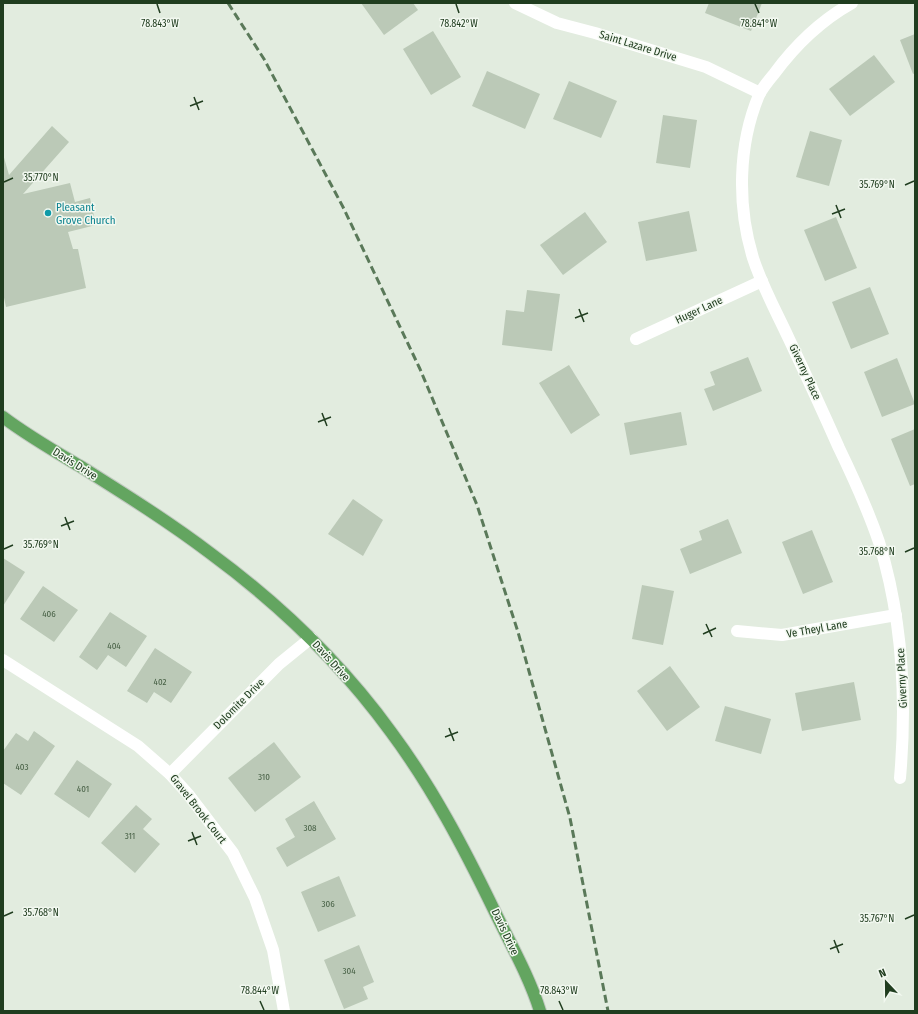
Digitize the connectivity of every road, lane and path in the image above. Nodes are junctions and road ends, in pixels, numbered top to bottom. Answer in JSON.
{"nodes":[{"id":1,"x":515,"y":3,"type":"edge"},
{"id":2,"x":852,"y":3,"type":"edge"},
{"id":3,"x":760,"y":93,"type":"junction"},
{"id":4,"x":762,"y":281,"type":"junction"},
{"id":5,"x":636,"y":339,"type":"dead end"},
{"id":6,"x":3,"y":417,"type":"edge"},
{"id":7,"x":896,"y":615,"type":"junction"},
{"id":8,"x":737,"y":631,"type":"dead end"},
{"id":9,"x":311,"y":638,"type":"junction"},
{"id":10,"x":4,"y":663,"type":"edge"},
{"id":11,"x":170,"y":774,"type":"junction"},
{"id":12,"x":900,"y":778,"type":"dead end"},
{"id":13,"x":284,"y":1011,"type":"edge"},
{"id":14,"x":540,"y":1011,"type":"edge"}],
"edges":[{"from":1,"to":3,"type":"street","name":"Saint Lazare Drive"},
{"from":2,"to":3,"type":"street","name":"Giverny Place"},
{"from":3,"to":4,"type":"street","name":"Giverny Place"},
{"from":4,"to":5,"type":"street","name":"Huger Lane"},
{"from":4,"to":7,"type":"street","name":"Giverny Place"},
{"from":6,"to":9,"type":"main road","name":"Davis Drive"},
{"from":7,"to":8,"type":"street","name":"Ve Theyl Lane"},
{"from":7,"to":12,"type":"street","name":"Giverny Place"},
{"from":9,"to":11,"type":"street","name":"Dolomite Drive"},
{"from":9,"to":14,"type":"main road","name":"Davis Drive"},
{"from":10,"to":11,"type":"street","name":"Gravel Brook Court"},
{"from":11,"to":13,"type":"street","name":"Gravel Brook Court"}]}
